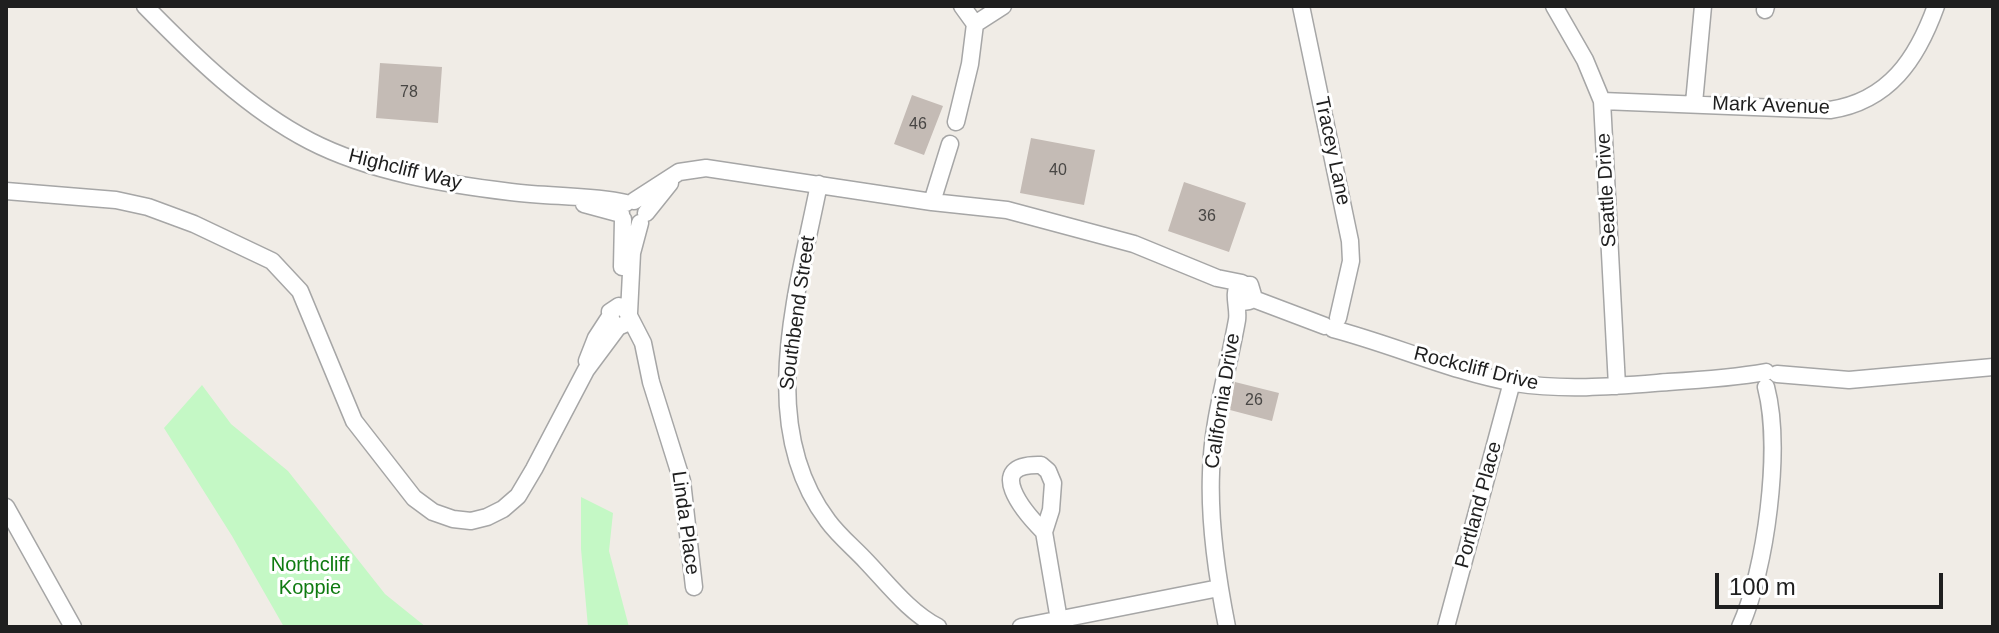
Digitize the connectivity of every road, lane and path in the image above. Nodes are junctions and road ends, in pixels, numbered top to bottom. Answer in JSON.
{"nodes":[{"id":1,"x":145,"y":6,"type":"edge"},
{"id":2,"x":962,"y":6,"type":"edge"},
{"id":3,"x":1003,"y":6,"type":"edge"},
{"id":4,"x":1301,"y":6,"type":"edge"},
{"id":5,"x":1554,"y":6,"type":"edge"},
{"id":6,"x":1703,"y":6,"type":"edge"},
{"id":7,"x":1936,"y":6,"type":"edge"},
{"id":8,"x":975,"y":24,"type":"junction"},
{"id":9,"x":1602,"y":101,"type":"junction"},
{"id":10,"x":1694,"y":103,"type":"junction"},
{"id":11,"x":956,"y":122,"type":"dead end"},
{"id":12,"x":950,"y":144,"type":"dead end"},
{"id":13,"x":819,"y":184,"type":"junction"},
{"id":14,"x":6,"y":191,"type":"edge"},
{"id":15,"x":932,"y":202,"type":"junction"},
{"id":16,"x":632,"y":212,"type":"junction"},
{"id":17,"x":1244,"y":294,"type":"junction"},
{"id":18,"x":620,"y":318,"type":"junction"},
{"id":19,"x":1332,"y":321,"type":"junction"},
{"id":20,"x":1993,"y":367,"type":"edge"},
{"id":21,"x":1771,"y":381,"type":"junction"},
{"id":22,"x":1512,"y":382,"type":"junction"},
{"id":23,"x":1617,"y":386,"type":"junction"},
{"id":24,"x":6,"y":507,"type":"edge"},
{"id":25,"x":1044,"y":532,"type":"dead end"},
{"id":26,"x":694,"y":587,"type":"dead end"},
{"id":27,"x":1219,"y":588,"type":"junction"},
{"id":28,"x":1059,"y":620,"type":"junction"},
{"id":29,"x":73,"y":627,"type":"edge"},
{"id":30,"x":938,"y":627,"type":"edge"},
{"id":31,"x":1021,"y":627,"type":"edge"},
{"id":32,"x":1227,"y":627,"type":"edge"},
{"id":33,"x":1446,"y":627,"type":"edge"},
{"id":34,"x":1740,"y":627,"type":"edge"}],
"edges":[{"from":1,"to":16,"type":"street","name":"Highcliff Way"},
{"from":2,"to":8,"type":"street"},
{"from":3,"to":8,"type":"street"},
{"from":4,"to":19,"type":"street","name":"Tracey Lane"},
{"from":5,"to":9,"type":"street","name":"Seattle Drive"},
{"from":6,"to":10,"type":"street"},
{"from":7,"to":10,"type":"street","name":"Mark Avenue"},
{"from":8,"to":11,"type":"street"},
{"from":9,"to":10,"type":"street","name":"Mark Avenue"},
{"from":9,"to":23,"type":"street","name":"Seattle Drive"},
{"from":12,"to":15,"type":"street"},
{"from":13,"to":15,"type":"street"},
{"from":13,"to":16,"type":"street"},
{"from":13,"to":30,"type":"street","name":"Southbend Street"},
{"from":14,"to":18,"type":"street"},
{"from":15,"to":17,"type":"street","name":"Rockcliff Drive"},
{"from":16,"to":18,"type":"street"},
{"from":17,"to":19,"type":"street","name":"Rockcliff Drive"},
{"from":17,"to":27,"type":"street","name":"California Drive"},
{"from":18,"to":26,"type":"street","name":"Linda Place"},
{"from":19,"to":22,"type":"street","name":"Rockcliff Drive"},
{"from":20,"to":21,"type":"street","name":"Rockcliff Drive"},
{"from":21,"to":23,"type":"street","name":"Rockcliff Drive"},
{"from":21,"to":34,"type":"street"},
{"from":22,"to":23,"type":"street","name":"Rockcliff Drive"},
{"from":22,"to":33,"type":"street","name":"Portland Place"},
{"from":24,"to":29,"type":"street"},
{"from":25,"to":28,"type":"street"},
{"from":27,"to":28,"type":"street"},
{"from":27,"to":32,"type":"street","name":"California Drive"},
{"from":28,"to":31,"type":"street"}]}
